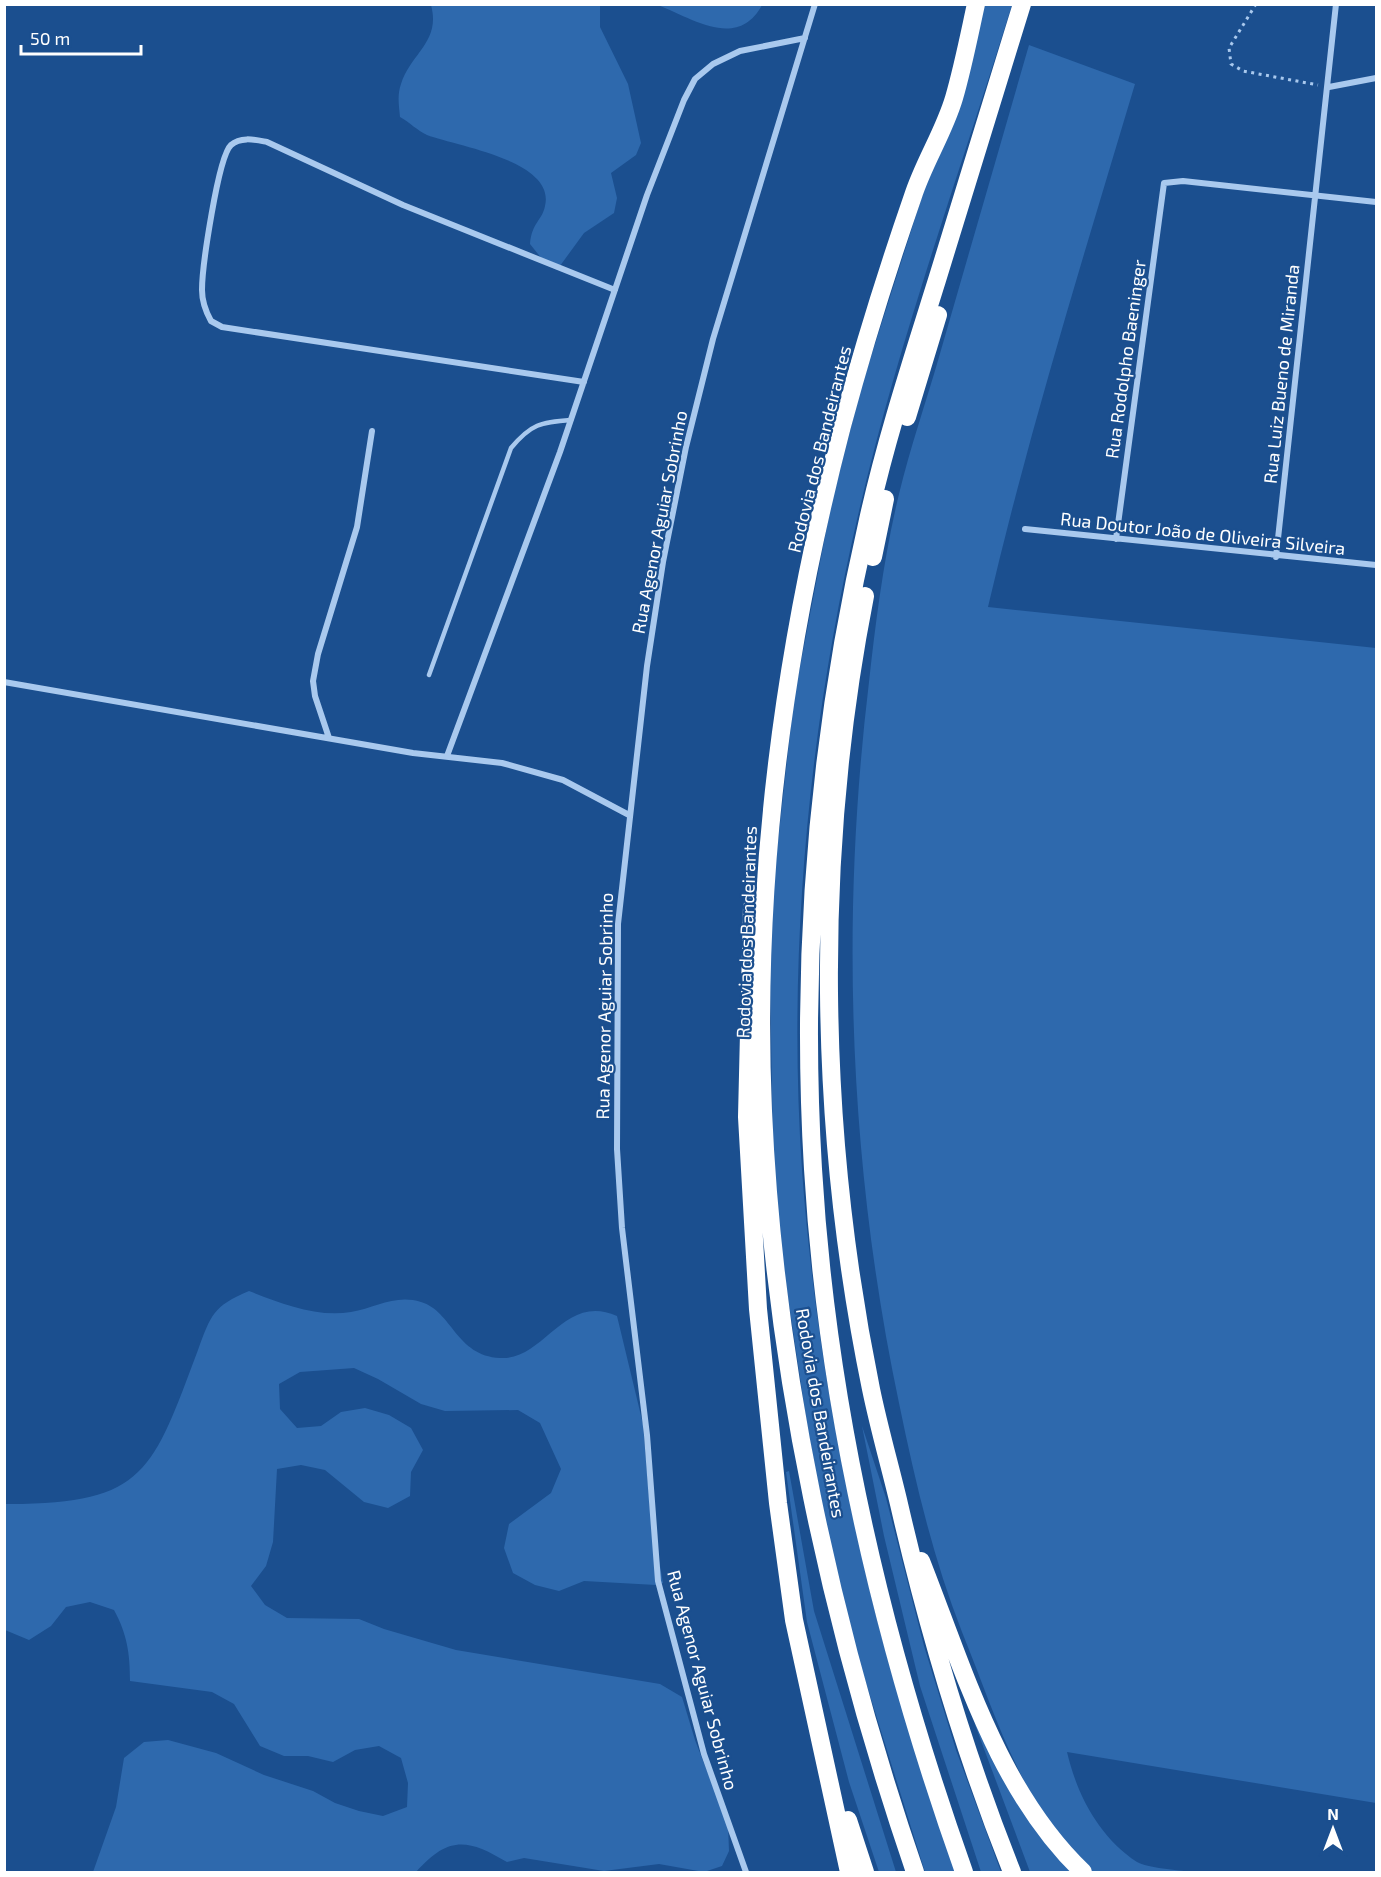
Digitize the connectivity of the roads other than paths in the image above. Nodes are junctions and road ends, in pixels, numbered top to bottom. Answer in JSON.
{"nodes":[{"id":1,"x":815,"y":4,"type":"edge"},
{"id":2,"x":976,"y":4,"type":"edge"},
{"id":3,"x":1336,"y":4,"type":"edge"},
{"id":4,"x":1022,"y":7,"type":"edge"},
{"id":5,"x":805,"y":38,"type":"junction"},
{"id":6,"x":1377,"y":78,"type":"edge"},
{"id":7,"x":1329,"y":87,"type":"junction"},
{"id":8,"x":1314,"y":195,"type":"junction"},
{"id":9,"x":1377,"y":202,"type":"edge"},
{"id":10,"x":615,"y":290,"type":"junction"},
{"id":11,"x":584,"y":382,"type":"junction"},
{"id":12,"x":571,"y":420,"type":"junction"},
{"id":13,"x":372,"y":432,"type":"dead end"},
{"id":14,"x":1025,"y":529,"type":"dead end"},
{"id":15,"x":1116,"y":539,"type":"junction"},
{"id":16,"x":1276,"y":557,"type":"junction"},
{"id":17,"x":1377,"y":566,"type":"edge"},
{"id":18,"x":805,"y":593,"type":"junction"},
{"id":19,"x":429,"y":675,"type":"dead end"},
{"id":20,"x":4,"y":682,"type":"edge"},
{"id":21,"x":329,"y":738,"type":"junction"},
{"id":22,"x":447,"y":756,"type":"junction"},
{"id":23,"x":629,"y":815,"type":"junction"},
{"id":24,"x":898,"y":1503,"type":"junction"},
{"id":25,"x":822,"y":1739,"type":"junction"},
{"id":26,"x":746,"y":1872,"type":"edge"},
{"id":27,"x":849,"y":1872,"type":"edge"},
{"id":28,"x":865,"y":1872,"type":"edge"},
{"id":29,"x":915,"y":1872,"type":"edge"},
{"id":30,"x":964,"y":1872,"type":"edge"},
{"id":31,"x":1012,"y":1872,"type":"edge"},
{"id":32,"x":1083,"y":1872,"type":"edge"}],
"edges":[{"from":1,"to":5,"type":"street","name":"Rua Agenor Aguiar Sobrinho"},
{"from":2,"to":18,"type":"highway","name":"Rodovia dos Bandeirantes"},
{"from":3,"to":7,"type":"street","name":"Rua Luiz Bueno de Miranda"},
{"from":4,"to":24,"type":"highway"},
{"from":4,"to":30,"type":"highway","name":"Rodovia dos Bandeirantes"},
{"from":5,"to":10,"type":"street"},
{"from":5,"to":23,"type":"street","name":"Rua Agenor Aguiar Sobrinho"},
{"from":6,"to":7,"type":"street"},
{"from":7,"to":8,"type":"street","name":"Rua Luiz Bueno de Miranda"},
{"from":8,"to":9,"type":"street"},
{"from":8,"to":15,"type":"street","name":"Rua Rodolpho Baeninger"},
{"from":8,"to":16,"type":"street","name":"Rua Luiz Bueno de Miranda"},
{"from":10,"to":11,"type":"street"},
{"from":10,"to":11,"type":"street"},
{"from":11,"to":12,"type":"street"},
{"from":12,"to":19,"type":"lane"},
{"from":12,"to":22,"type":"street"},
{"from":13,"to":21,"type":"street"},
{"from":14,"to":15,"type":"street","name":"Rua Doutor João de Oliveira Silveira"},
{"from":15,"to":16,"type":"street","name":"Rua Doutor João de Oliveira Silveira"},
{"from":16,"to":17,"type":"street","name":"Rua Doutor João de Oliveira Silveira"},
{"from":18,"to":25,"type":"highway"},
{"from":18,"to":29,"type":"highway","name":"Rodovia dos Bandeirantes"},
{"from":20,"to":21,"type":"street"},
{"from":21,"to":22,"type":"street"},
{"from":22,"to":23,"type":"street"},
{"from":23,"to":26,"type":"street","name":"Rua Agenor Aguiar Sobrinho"},
{"from":24,"to":31,"type":"highway"},
{"from":24,"to":32,"type":"highway"},
{"from":25,"to":27,"type":"highway"},
{"from":25,"to":28,"type":"highway"}]}
